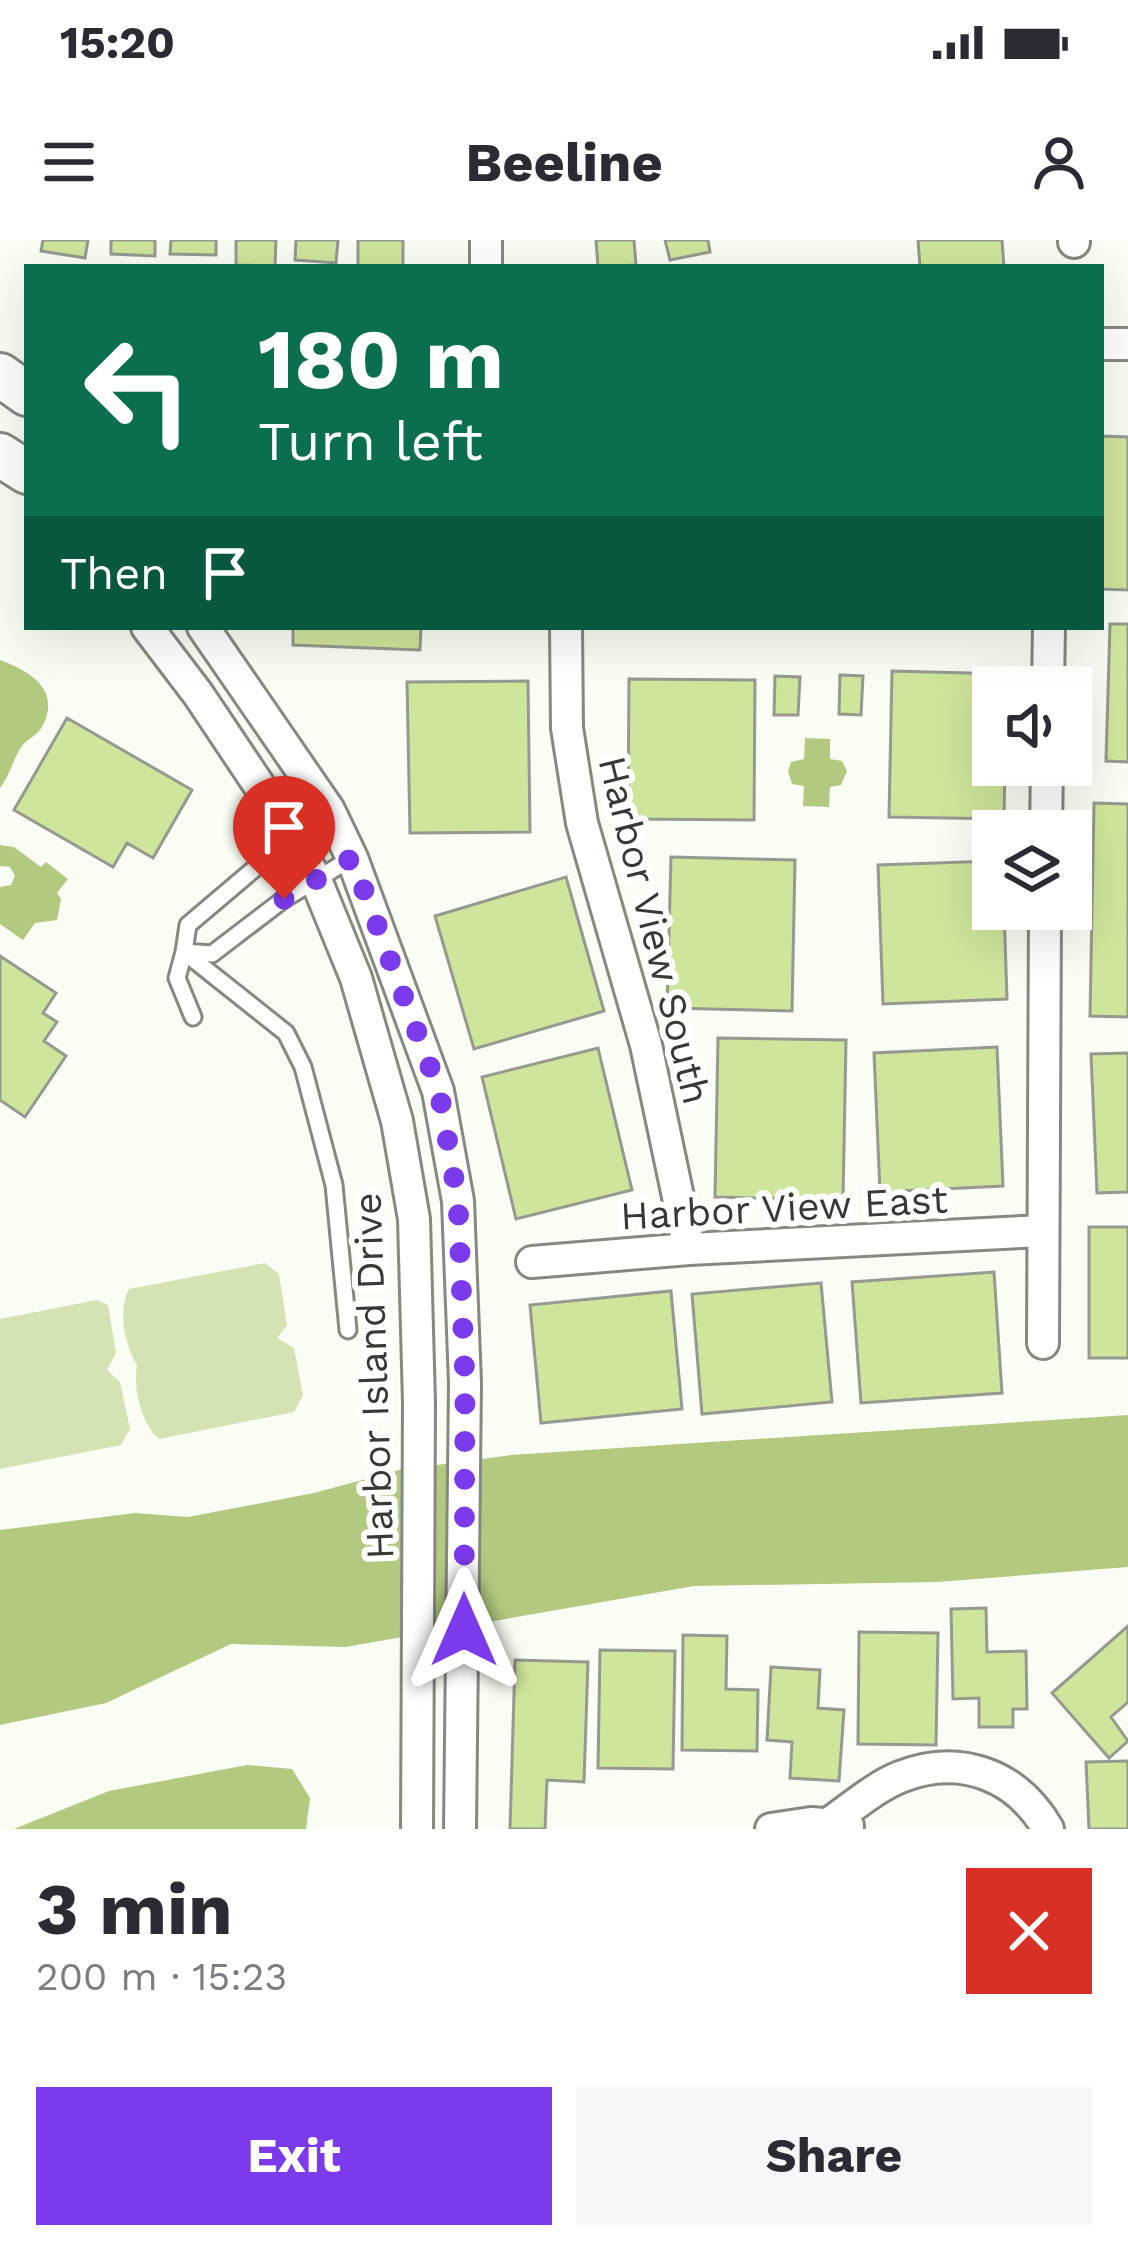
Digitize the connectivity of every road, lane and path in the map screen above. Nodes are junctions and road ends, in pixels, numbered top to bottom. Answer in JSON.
{"nodes":[{"id":1,"x":149,"y":630,"type":"edge"},
{"id":2,"x":205,"y":630,"type":"edge"},
{"id":3,"x":566,"y":630,"type":"edge"},
{"id":4,"x":1049,"y":630,"type":"edge"},
{"id":5,"x":1048,"y":666,"type":"edge"},
{"id":6,"x":329,"y":810,"type":"junction"},
{"id":7,"x":292,"y":836,"type":"junction"},
{"id":8,"x":352,"y":858,"type":"junction"},
{"id":9,"x":316,"y":880,"type":"junction"},
{"id":10,"x":1045,"y":930,"type":"edge"},
{"id":11,"x":184,"y":952,"type":"junction"},
{"id":12,"x":193,"y":1017,"type":"dead end"},
{"id":13,"x":1042,"y":1231,"type":"junction"},
{"id":14,"x":689,"y":1250,"type":"junction"},
{"id":15,"x":532,"y":1262,"type":"dead end"},
{"id":16,"x":348,"y":1330,"type":"dead end"},
{"id":17,"x":1043,"y":1343,"type":"dead end"},
{"id":18,"x":418,"y":1817,"type":"edge"},
{"id":19,"x":460,"y":1820,"type":"edge"},
{"id":20,"x":841,"y":1827,"type":"edge"},
{"id":21,"x":771,"y":1829,"type":"edge"},
{"id":22,"x":1048,"y":1829,"type":"edge"}],
"edges":[{"from":1,"to":7,"type":"street","name":"Harbor Island Drive"},
{"from":2,"to":6,"type":"street"},
{"from":3,"to":14,"type":"street","name":"Harbor View South"},
{"from":4,"to":5,"type":"street"},
{"from":6,"to":7,"type":"lane"},
{"from":6,"to":8,"type":"street"},
{"from":7,"to":9,"type":"street","name":"Harbor Island Drive"},
{"from":7,"to":11,"type":"lane"},
{"from":8,"to":9,"type":"lane"},
{"from":8,"to":19,"type":"street"},
{"from":9,"to":11,"type":"lane"},
{"from":9,"to":18,"type":"street","name":"Harbor Island Drive"},
{"from":10,"to":13,"type":"street"},
{"from":11,"to":12,"type":"lane"},
{"from":11,"to":16,"type":"lane"},
{"from":13,"to":14,"type":"street","name":"Harbor View East"},
{"from":13,"to":17,"type":"street"},
{"from":14,"to":15,"type":"street","name":"Harbor View East"},
{"from":20,"to":21,"type":"street"},
{"from":20,"to":22,"type":"street"}]}
